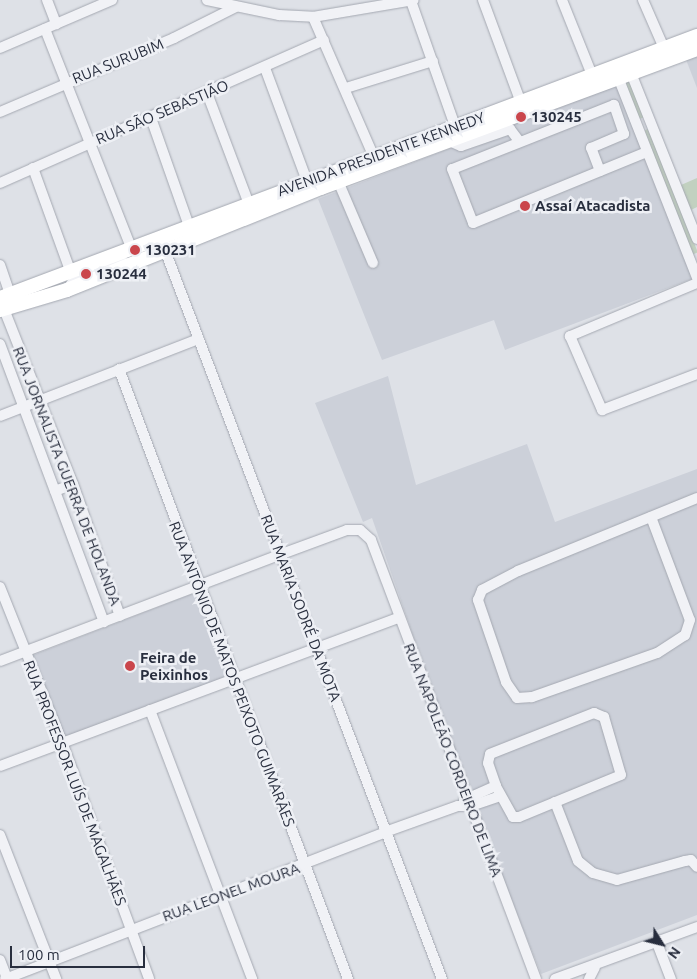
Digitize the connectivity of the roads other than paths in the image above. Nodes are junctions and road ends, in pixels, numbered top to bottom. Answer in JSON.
{"nodes":[{"id":1,"x":47,"y":0,"type":"edge"},
{"id":2,"x":112,"y":0,"type":"edge"},
{"id":3,"x":207,"y":0,"type":"edge"},
{"id":4,"x":412,"y":0,"type":"edge"},
{"id":5,"x":483,"y":0,"type":"edge"},
{"id":6,"x":562,"y":0,"type":"edge"},
{"id":7,"x":643,"y":0,"type":"edge"},
{"id":8,"x":236,"y":7,"type":"junction"},
{"id":9,"x":313,"y":17,"type":"junction"},
{"id":10,"x":56,"y":24,"type":"junction"},
{"id":11,"x":45,"y":29,"type":"junction"},
{"id":12,"x":697,"y":36,"type":"edge"},
{"id":13,"x":324,"y":40,"type":"junction"},
{"id":14,"x":0,"y":48,"type":"edge"},
{"id":15,"x":664,"y":48,"type":"junction"},
{"id":16,"x":697,"y":48,"type":"edge"},
{"id":17,"x":433,"y":61,"type":"junction"},
{"id":18,"x":265,"y":68,"type":"junction"},
{"id":19,"x":623,"y":71,"type":"junction"},
{"id":20,"x":592,"y":75,"type":"junction"},
{"id":21,"x":66,"y":82,"type":"junction"},
{"id":22,"x":346,"y":88,"type":"junction"},
{"id":23,"x":207,"y":93,"type":"junction"},
{"id":24,"x":521,"y":103,"type":"junction"},
{"id":25,"x":0,"y":112,"type":"edge"},
{"id":26,"x":151,"y":118,"type":"junction"},
{"id":27,"x":651,"y":122,"type":"junction"},
{"id":28,"x":455,"y":126,"type":"junction"},
{"id":29,"x":637,"y":127,"type":"junction"},
{"id":30,"x":449,"y":141,"type":"junction"},
{"id":31,"x":90,"y":142,"type":"junction"},
{"id":32,"x":520,"y":142,"type":"junction"},
{"id":33,"x":647,"y":152,"type":"junction"},
{"id":34,"x":374,"y":157,"type":"junction"},
{"id":35,"x":33,"y":168,"type":"junction"},
{"id":36,"x":600,"y":171,"type":"junction"},
{"id":37,"x":338,"y":181,"type":"junction"},
{"id":38,"x":307,"y":182,"type":"junction"},
{"id":39,"x":0,"y":183,"type":"edge"},
{"id":40,"x":249,"y":204,"type":"junction"},
{"id":41,"x":189,"y":226,"type":"junction"},
{"id":42,"x":697,"y":239,"type":"edge"},
{"id":43,"x":162,"y":243,"type":"junction"},
{"id":44,"x":130,"y":247,"type":"junction"},
{"id":45,"x":373,"y":263,"type":"dead end"},
{"id":46,"x":0,"y":265,"type":"edge"},
{"id":47,"x":68,"y":271,"type":"junction"},
{"id":48,"x":697,"y":278,"type":"edge"},
{"id":49,"x":697,"y":283,"type":"edge"},
{"id":50,"x":4,"y":303,"type":"edge"},
{"id":51,"x":199,"y":339,"type":"junction"},
{"id":52,"x":0,"y":344,"type":"edge"},
{"id":53,"x":119,"y":369,"type":"junction"},
{"id":54,"x":697,"y":374,"type":"edge"},
{"id":55,"x":40,"y":400,"type":"junction"},
{"id":56,"x":24,"y":406,"type":"junction"},
{"id":57,"x":0,"y":416,"type":"edge"},
{"id":58,"x":73,"y":484,"type":"junction"},
{"id":59,"x":54,"y":491,"type":"junction"},
{"id":60,"x":697,"y":498,"type":"edge"},
{"id":61,"x":651,"y":517,"type":"junction"},
{"id":62,"x":97,"y":550,"type":"junction"},
{"id":63,"x":279,"y":555,"type":"junction"},
{"id":64,"x":78,"y":556,"type":"junction"},
{"id":65,"x":0,"y":587,"type":"edge"},
{"id":66,"x":199,"y":587,"type":"junction"},
{"id":67,"x":120,"y":616,"type":"junction"},
{"id":68,"x":399,"y":618,"type":"junction"},
{"id":69,"x":104,"y":622,"type":"junction"},
{"id":70,"x":317,"y":647,"type":"junction"},
{"id":71,"x":24,"y":652,"type":"junction"},
{"id":72,"x":0,"y":661,"type":"edge"},
{"id":73,"x":235,"y":680,"type":"junction"},
{"id":74,"x":150,"y":710,"type":"junction"},
{"id":75,"x":62,"y":742,"type":"junction"},
{"id":76,"x":0,"y":766,"type":"edge"},
{"id":77,"x":496,"y":786,"type":"junction"},
{"id":78,"x":500,"y":796,"type":"junction"},
{"id":79,"x":469,"y":801,"type":"junction"},
{"id":80,"x":555,"y":802,"type":"junction"},
{"id":81,"x":388,"y":831,"type":"junction"},
{"id":82,"x":0,"y":835,"type":"edge"},
{"id":83,"x":304,"y":865,"type":"junction"},
{"id":84,"x":697,"y":867,"type":"edge"},
{"id":85,"x":219,"y":896,"type":"junction"},
{"id":86,"x":697,"y":927,"type":"edge"},
{"id":87,"x":130,"y":930,"type":"junction"},
{"id":88,"x":657,"y":943,"type":"junction"},
{"id":89,"x":0,"y":960,"type":"edge"},
{"id":90,"x":50,"y":962,"type":"junction"},
{"id":91,"x":597,"y":972,"type":"edge"},
{"id":92,"x":6,"y":978,"type":"edge"},
{"id":93,"x":56,"y":979,"type":"edge"},
{"id":94,"x":149,"y":979,"type":"edge"},
{"id":95,"x":252,"y":979,"type":"edge"},
{"id":96,"x":348,"y":979,"type":"edge"},
{"id":97,"x":442,"y":979,"type":"edge"},
{"id":98,"x":536,"y":979,"type":"edge"},
{"id":99,"x":555,"y":979,"type":"edge"},
{"id":100,"x":589,"y":979,"type":"edge"},
{"id":101,"x":671,"y":979,"type":"edge"}],
"edges":[{"from":1,"to":10,"type":"street"},
{"from":2,"to":10,"type":"street"},
{"from":3,"to":8,"type":"street"},
{"from":4,"to":9,"type":"street"},
{"from":4,"to":17,"type":"street"},
{"from":5,"to":24,"type":"street"},
{"from":6,"to":20,"type":"street"},
{"from":7,"to":15,"type":"street"},
{"from":8,"to":9,"type":"street"},
{"from":8,"to":21,"type":"street","name":"RUA SURUBIM"},
{"from":9,"to":13,"type":"street"},
{"from":10,"to":11,"type":"street"},
{"from":11,"to":14,"type":"street"},
{"from":11,"to":21,"type":"street"},
{"from":12,"to":15,"type":"main road","name":"AVENIDA PRESIDENTE KENNEDY"},
{"from":13,"to":18,"type":"street","name":"RUA SÃO SEBASTIÃO"},
{"from":13,"to":22,"type":"street"},
{"from":15,"to":19,"type":"main road","name":"AVENIDA PRESIDENTE KENNEDY"},
{"from":16,"to":19,"type":"main road","name":"AVENIDA PRESIDENTE KENNEDY"},
{"from":17,"to":22,"type":"street"},
{"from":17,"to":28,"type":"street"},
{"from":18,"to":23,"type":"street","name":"RUA SÃO SEBASTIÃO"},
{"from":18,"to":38,"type":"street"},
{"from":19,"to":20,"type":"main road","name":"AVENIDA PRESIDENTE KENNEDY"},
{"from":19,"to":27,"type":"street"},
{"from":19,"to":29,"type":"street"},
{"from":19,"to":30,"type":"main road","name":"AVENIDA PRESIDENTE KENNEDY"},
{"from":20,"to":24,"type":"main road","name":"AVENIDA PRESIDENTE KENNEDY"},
{"from":21,"to":25,"type":"street","name":"RUA SURUBIM"},
{"from":21,"to":31,"type":"street"},
{"from":22,"to":34,"type":"street"},
{"from":23,"to":26,"type":"street","name":"RUA SÃO SEBASTIÃO"},
{"from":23,"to":40,"type":"street"},
{"from":24,"to":28,"type":"main road","name":"AVENIDA PRESIDENTE KENNEDY"},
{"from":26,"to":31,"type":"street","name":"RUA SÃO SEBASTIÃO"},
{"from":26,"to":41,"type":"street"},
{"from":27,"to":29,"type":"street"},
{"from":27,"to":42,"type":"street"},
{"from":28,"to":34,"type":"main road","name":"AVENIDA PRESIDENTE KENNEDY"},
{"from":29,"to":33,"type":"street"},
{"from":30,"to":32,"type":"street"},
{"from":30,"to":37,"type":"main road","name":"AVENIDA PRESIDENTE KENNEDY"},
{"from":31,"to":35,"type":"street","name":"RUA SÃO SEBASTIÃO"},
{"from":31,"to":44,"type":"street"},
{"from":32,"to":36,"type":"street"},
{"from":32,"to":36,"type":"street"},
{"from":33,"to":36,"type":"street"},
{"from":33,"to":48,"type":"street"},
{"from":34,"to":38,"type":"main road","name":"AVENIDA PRESIDENTE KENNEDY"},
{"from":35,"to":39,"type":"street","name":"RUA SÃO SEBASTIÃO"},
{"from":35,"to":47,"type":"street"},
{"from":37,"to":43,"type":"main road","name":"AVENIDA PRESIDENTE KENNEDY"},
{"from":37,"to":45,"type":"street"},
{"from":38,"to":40,"type":"main road","name":"AVENIDA PRESIDENTE KENNEDY"},
{"from":40,"to":41,"type":"main road","name":"AVENIDA PRESIDENTE KENNEDY"},
{"from":41,"to":43,"type":"main road","name":"AVENIDA PRESIDENTE KENNEDY"},
{"from":43,"to":44,"type":"main road","name":"AVENIDA PRESIDENTE KENNEDY"},
{"from":43,"to":50,"type":"main road","name":"AVENIDA PRESIDENTE KENNEDY"},
{"from":43,"to":51,"type":"street","name":"RUA MARIA SODRÉ DA MOTA"},
{"from":44,"to":47,"type":"main road","name":"AVENIDA PRESIDENTE KENNEDY"},
{"from":46,"to":50,"type":"street","name":"RUA JORNALISTA GUERRA DE HOLANDA"},
{"from":47,"to":50,"type":"main road","name":"AVENIDA PRESIDENTE KENNEDY"},
{"from":49,"to":54,"type":"street"},
{"from":50,"to":55,"type":"street","name":"RUA JORNALISTA GUERRA DE HOLANDA"},
{"from":51,"to":53,"type":"street"},
{"from":51,"to":63,"type":"street","name":"RUA MARIA SODRÉ DA MOTA"},
{"from":52,"to":56,"type":"street","name":"RUA JORNALISTA GUERRA DE HOLANDA"},
{"from":53,"to":55,"type":"street"},
{"from":53,"to":66,"type":"street","name":"RUA ANTÔNIO DE MATOS PEIXOTO GUIMARÃES"},
{"from":55,"to":56,"type":"street"},
{"from":55,"to":58,"type":"street","name":"RUA JORNALISTA GUERRA DE HOLANDA"},
{"from":56,"to":57,"type":"street"},
{"from":56,"to":59,"type":"street","name":"RUA JORNALISTA GUERRA DE HOLANDA"},
{"from":58,"to":59,"type":"street"},
{"from":58,"to":62,"type":"street","name":"RUA JORNALISTA GUERRA DE HOLANDA"},
{"from":59,"to":64,"type":"street","name":"RUA JORNALISTA GUERRA DE HOLANDA"},
{"from":60,"to":61,"type":"street"},
{"from":61,"to":61,"type":"street"},
{"from":62,"to":64,"type":"street"},
{"from":62,"to":67,"type":"street","name":"RUA JORNALISTA GUERRA DE HOLANDA"},
{"from":63,"to":66,"type":"street"},
{"from":63,"to":68,"type":"street","name":"RUA NAPOLEÃO CORDEIRO DE LIMA"},
{"from":63,"to":70,"type":"street","name":"RUA MARIA SODRÉ DA MOTA"},
{"from":64,"to":69,"type":"street","name":"RUA JORNALISTA GUERRA DE HOLANDA"},
{"from":65,"to":71,"type":"street","name":"RUA PROFESSOR LUÍS DE MAGALHÃES"},
{"from":66,"to":67,"type":"street"},
{"from":66,"to":73,"type":"street","name":"RUA ANTÔNIO DE MATOS PEIXOTO GUIMARÃES"},
{"from":67,"to":69,"type":"street"},
{"from":68,"to":70,"type":"street"},
{"from":68,"to":79,"type":"street","name":"RUA NAPOLEÃO CORDEIRO DE LIMA"},
{"from":69,"to":71,"type":"street"},
{"from":70,"to":73,"type":"street"},
{"from":70,"to":81,"type":"street","name":"RUA MARIA SODRÉ DA MOTA"},
{"from":71,"to":72,"type":"street"},
{"from":71,"to":75,"type":"street","name":"RUA PROFESSOR LUÍS DE MAGALHÃES"},
{"from":73,"to":74,"type":"street"},
{"from":73,"to":83,"type":"street","name":"RUA ANTÔNIO DE MATOS PEIXOTO GUIMARÃES"},
{"from":74,"to":75,"type":"street"},
{"from":74,"to":85,"type":"street"},
{"from":75,"to":76,"type":"street"},
{"from":75,"to":87,"type":"street","name":"RUA PROFESSOR LUÍS DE MAGALHÃES"},
{"from":77,"to":78,"type":"street"},
{"from":77,"to":79,"type":"street"},
{"from":77,"to":80,"type":"street"},
{"from":78,"to":79,"type":"street"},
{"from":78,"to":80,"type":"street"},
{"from":79,"to":81,"type":"street","name":"RUA LEONEL MOURA"},
{"from":79,"to":98,"type":"street","name":"RUA NAPOLEÃO CORDEIRO DE LIMA"},
{"from":80,"to":84,"type":"street"},
{"from":81,"to":83,"type":"street","name":"RUA LEONEL MOURA"},
{"from":81,"to":97,"type":"street","name":"RUA MARIA SODRÉ DA MOTA"},
{"from":82,"to":90,"type":"street"},
{"from":83,"to":85,"type":"street","name":"RUA LEONEL MOURA"},
{"from":83,"to":96,"type":"street","name":"RUA ANTÔNIO DE MATOS PEIXOTO GUIMARÃES"},
{"from":85,"to":87,"type":"street","name":"RUA LEONEL MOURA"},
{"from":85,"to":95,"type":"street"},
{"from":86,"to":88,"type":"street"},
{"from":87,"to":90,"type":"street","name":"RUA LEONEL MOURA"},
{"from":87,"to":94,"type":"street","name":"RUA PROFESSOR LUÍS DE MAGALHÃES"},
{"from":88,"to":91,"type":"street"},
{"from":88,"to":101,"type":"street"},
{"from":89,"to":92,"type":"street"},
{"from":90,"to":92,"type":"street","name":"RUA LEONEL MOURA"},
{"from":90,"to":93,"type":"street"},
{"from":91,"to":99,"type":"street"},
{"from":91,"to":100,"type":"street"}]}
